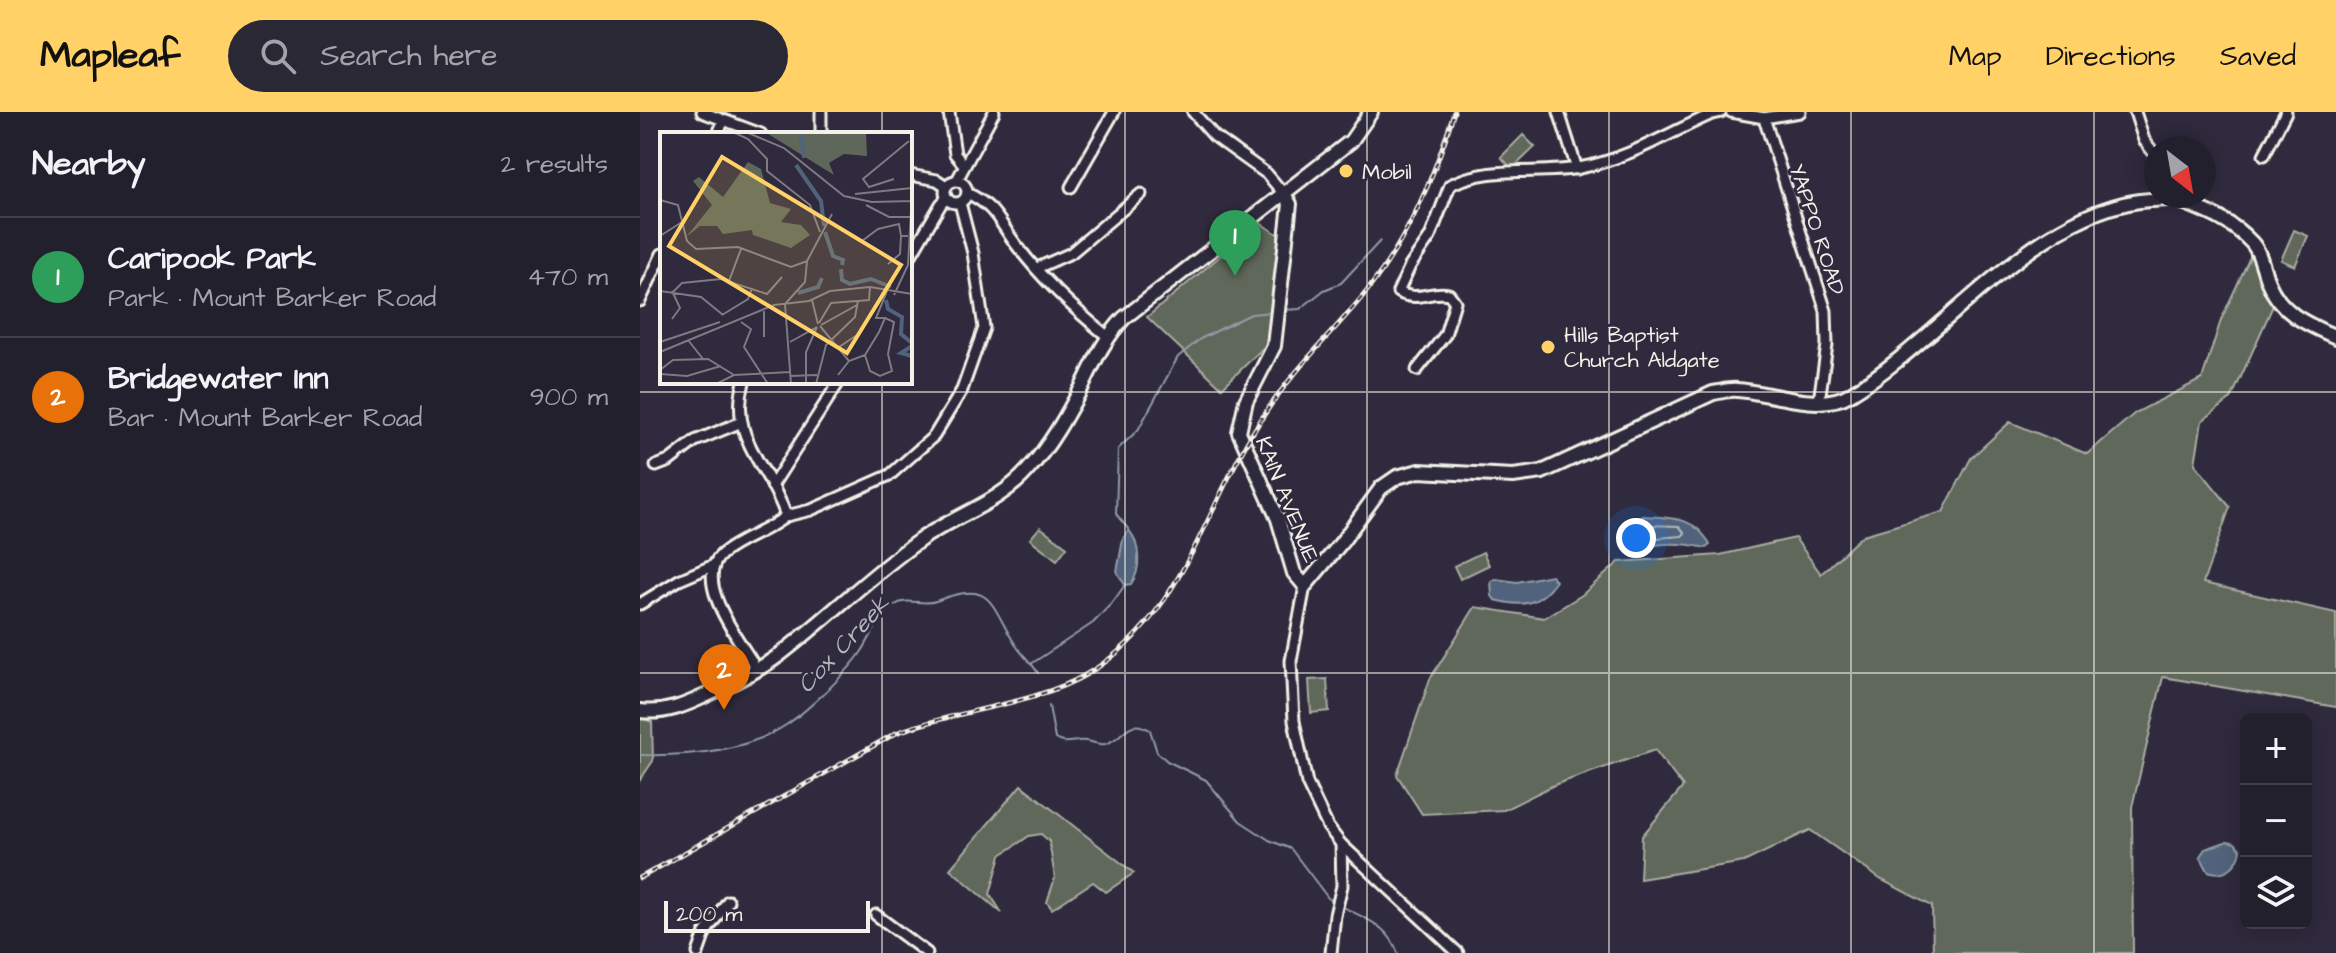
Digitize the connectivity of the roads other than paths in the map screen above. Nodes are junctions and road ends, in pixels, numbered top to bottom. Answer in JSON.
{"nodes":[{"id":1,"x":702,"y":112,"type":"edge"},
{"id":2,"x":949,"y":112,"type":"edge"},
{"id":3,"x":994,"y":112,"type":"edge"},
{"id":4,"x":1114,"y":112,"type":"edge"},
{"id":5,"x":1193,"y":112,"type":"edge"},
{"id":6,"x":1371,"y":112,"type":"edge"},
{"id":7,"x":1559,"y":112,"type":"edge"},
{"id":8,"x":1721,"y":112,"type":"edge"},
{"id":9,"x":1731,"y":112,"type":"edge"},
{"id":10,"x":1800,"y":112,"type":"edge"},
{"id":11,"x":2135,"y":112,"type":"edge"},
{"id":12,"x":2286,"y":112,"type":"edge"},
{"id":13,"x":1764,"y":118,"type":"junction"},
{"id":14,"x":723,"y":122,"type":"junction"},
{"id":15,"x":719,"y":132,"type":"edge"},
{"id":16,"x":755,"y":132,"type":"edge"},
{"id":17,"x":2144,"y":140,"type":"edge"},
{"id":18,"x":2264,"y":155,"type":"dead end"},
{"id":19,"x":964,"y":165,"type":"junction"},
{"id":20,"x":1577,"y":169,"type":"junction"},
{"id":21,"x":912,"y":175,"type":"edge"},
{"id":22,"x":957,"y":180,"type":"junction"},
{"id":23,"x":946,"y":186,"type":"junction"},
{"id":24,"x":1071,"y":187,"type":"dead end"},
{"id":25,"x":967,"y":193,"type":"junction"},
{"id":26,"x":1141,"y":194,"type":"dead end"},
{"id":27,"x":1284,"y":194,"type":"junction"},
{"id":28,"x":947,"y":198,"type":"junction"},
{"id":29,"x":2144,"y":200,"type":"edge"},
{"id":30,"x":960,"y":203,"type":"junction"},
{"id":31,"x":2199,"y":208,"type":"edge"},
{"id":32,"x":912,"y":254,"type":"edge"},
{"id":33,"x":660,"y":258,"type":"edge"},
{"id":34,"x":1037,"y":268,"type":"junction"},
{"id":35,"x":640,"y":301,"type":"edge"},
{"id":36,"x":1107,"y":336,"type":"junction"},
{"id":37,"x":2336,"y":337,"type":"edge"},
{"id":38,"x":1417,"y":370,"type":"dead end"},
{"id":39,"x":743,"y":384,"type":"edge"},
{"id":40,"x":838,"y":384,"type":"edge"},
{"id":41,"x":1819,"y":401,"type":"junction"},
{"id":42,"x":739,"y":423,"type":"junction"},
{"id":43,"x":656,"y":466,"type":"dead end"},
{"id":44,"x":772,"y":486,"type":"junction"},
{"id":45,"x":786,"y":516,"type":"junction"},
{"id":46,"x":712,"y":566,"type":"junction"},
{"id":47,"x":1305,"y":586,"type":"junction"},
{"id":48,"x":640,"y":604,"type":"edge"},
{"id":49,"x":757,"y":670,"type":"junction"},
{"id":50,"x":640,"y":711,"type":"edge"},
{"id":51,"x":1341,"y":844,"type":"junction"},
{"id":52,"x":728,"y":901,"type":"dead end"},
{"id":53,"x":876,"y":915,"type":"dead end"},
{"id":54,"x":698,"y":953,"type":"edge"},
{"id":55,"x":927,"y":953,"type":"edge"},
{"id":56,"x":1331,"y":953,"type":"edge"},
{"id":57,"x":1458,"y":953,"type":"edge"}],
"edges":[{"from":1,"to":14,"type":"street"},
{"from":2,"to":19,"type":"street"},
{"from":3,"to":19,"type":"street"},
{"from":4,"to":24,"type":"street"},
{"from":5,"to":27,"type":"street"},
{"from":6,"to":27,"type":"main road"},
{"from":7,"to":20,"type":"street"},
{"from":8,"to":20,"type":"street"},
{"from":9,"to":13,"type":"street"},
{"from":10,"to":13,"type":"street"},
{"from":11,"to":17,"type":"street"},
{"from":12,"to":18,"type":"street"},
{"from":13,"to":41,"type":"street","name":"YAPPO ROAD"},
{"from":14,"to":15,"type":"street"},
{"from":14,"to":16,"type":"street"},
{"from":19,"to":22,"type":"street"},
{"from":20,"to":38,"type":"street"},
{"from":21,"to":23,"type":"street"},
{"from":22,"to":23,"type":"street"},
{"from":22,"to":25,"type":"street"},
{"from":23,"to":28,"type":"street"},
{"from":25,"to":30,"type":"street"},
{"from":25,"to":34,"type":"street"},
{"from":26,"to":34,"type":"street"},
{"from":27,"to":36,"type":"main road"},
{"from":27,"to":47,"type":"main road","name":"KAIN AVENUE"},
{"from":28,"to":30,"type":"street"},
{"from":28,"to":32,"type":"street"},
{"from":29,"to":41,"type":"main road"},
{"from":30,"to":45,"type":"street"},
{"from":31,"to":37,"type":"main road"},
{"from":33,"to":35,"type":"street"},
{"from":34,"to":36,"type":"street"},
{"from":36,"to":49,"type":"main road"},
{"from":39,"to":42,"type":"street"},
{"from":40,"to":44,"type":"street"},
{"from":41,"to":47,"type":"main road"},
{"from":42,"to":43,"type":"street"},
{"from":42,"to":44,"type":"street"},
{"from":44,"to":45,"type":"street"},
{"from":45,"to":46,"type":"street"},
{"from":46,"to":48,"type":"street"},
{"from":46,"to":49,"type":"street"},
{"from":47,"to":51,"type":"street"},
{"from":49,"to":50,"type":"main road"},
{"from":51,"to":56,"type":"street"},
{"from":51,"to":57,"type":"street"},
{"from":52,"to":54,"type":"street"},
{"from":53,"to":55,"type":"street"}]}
